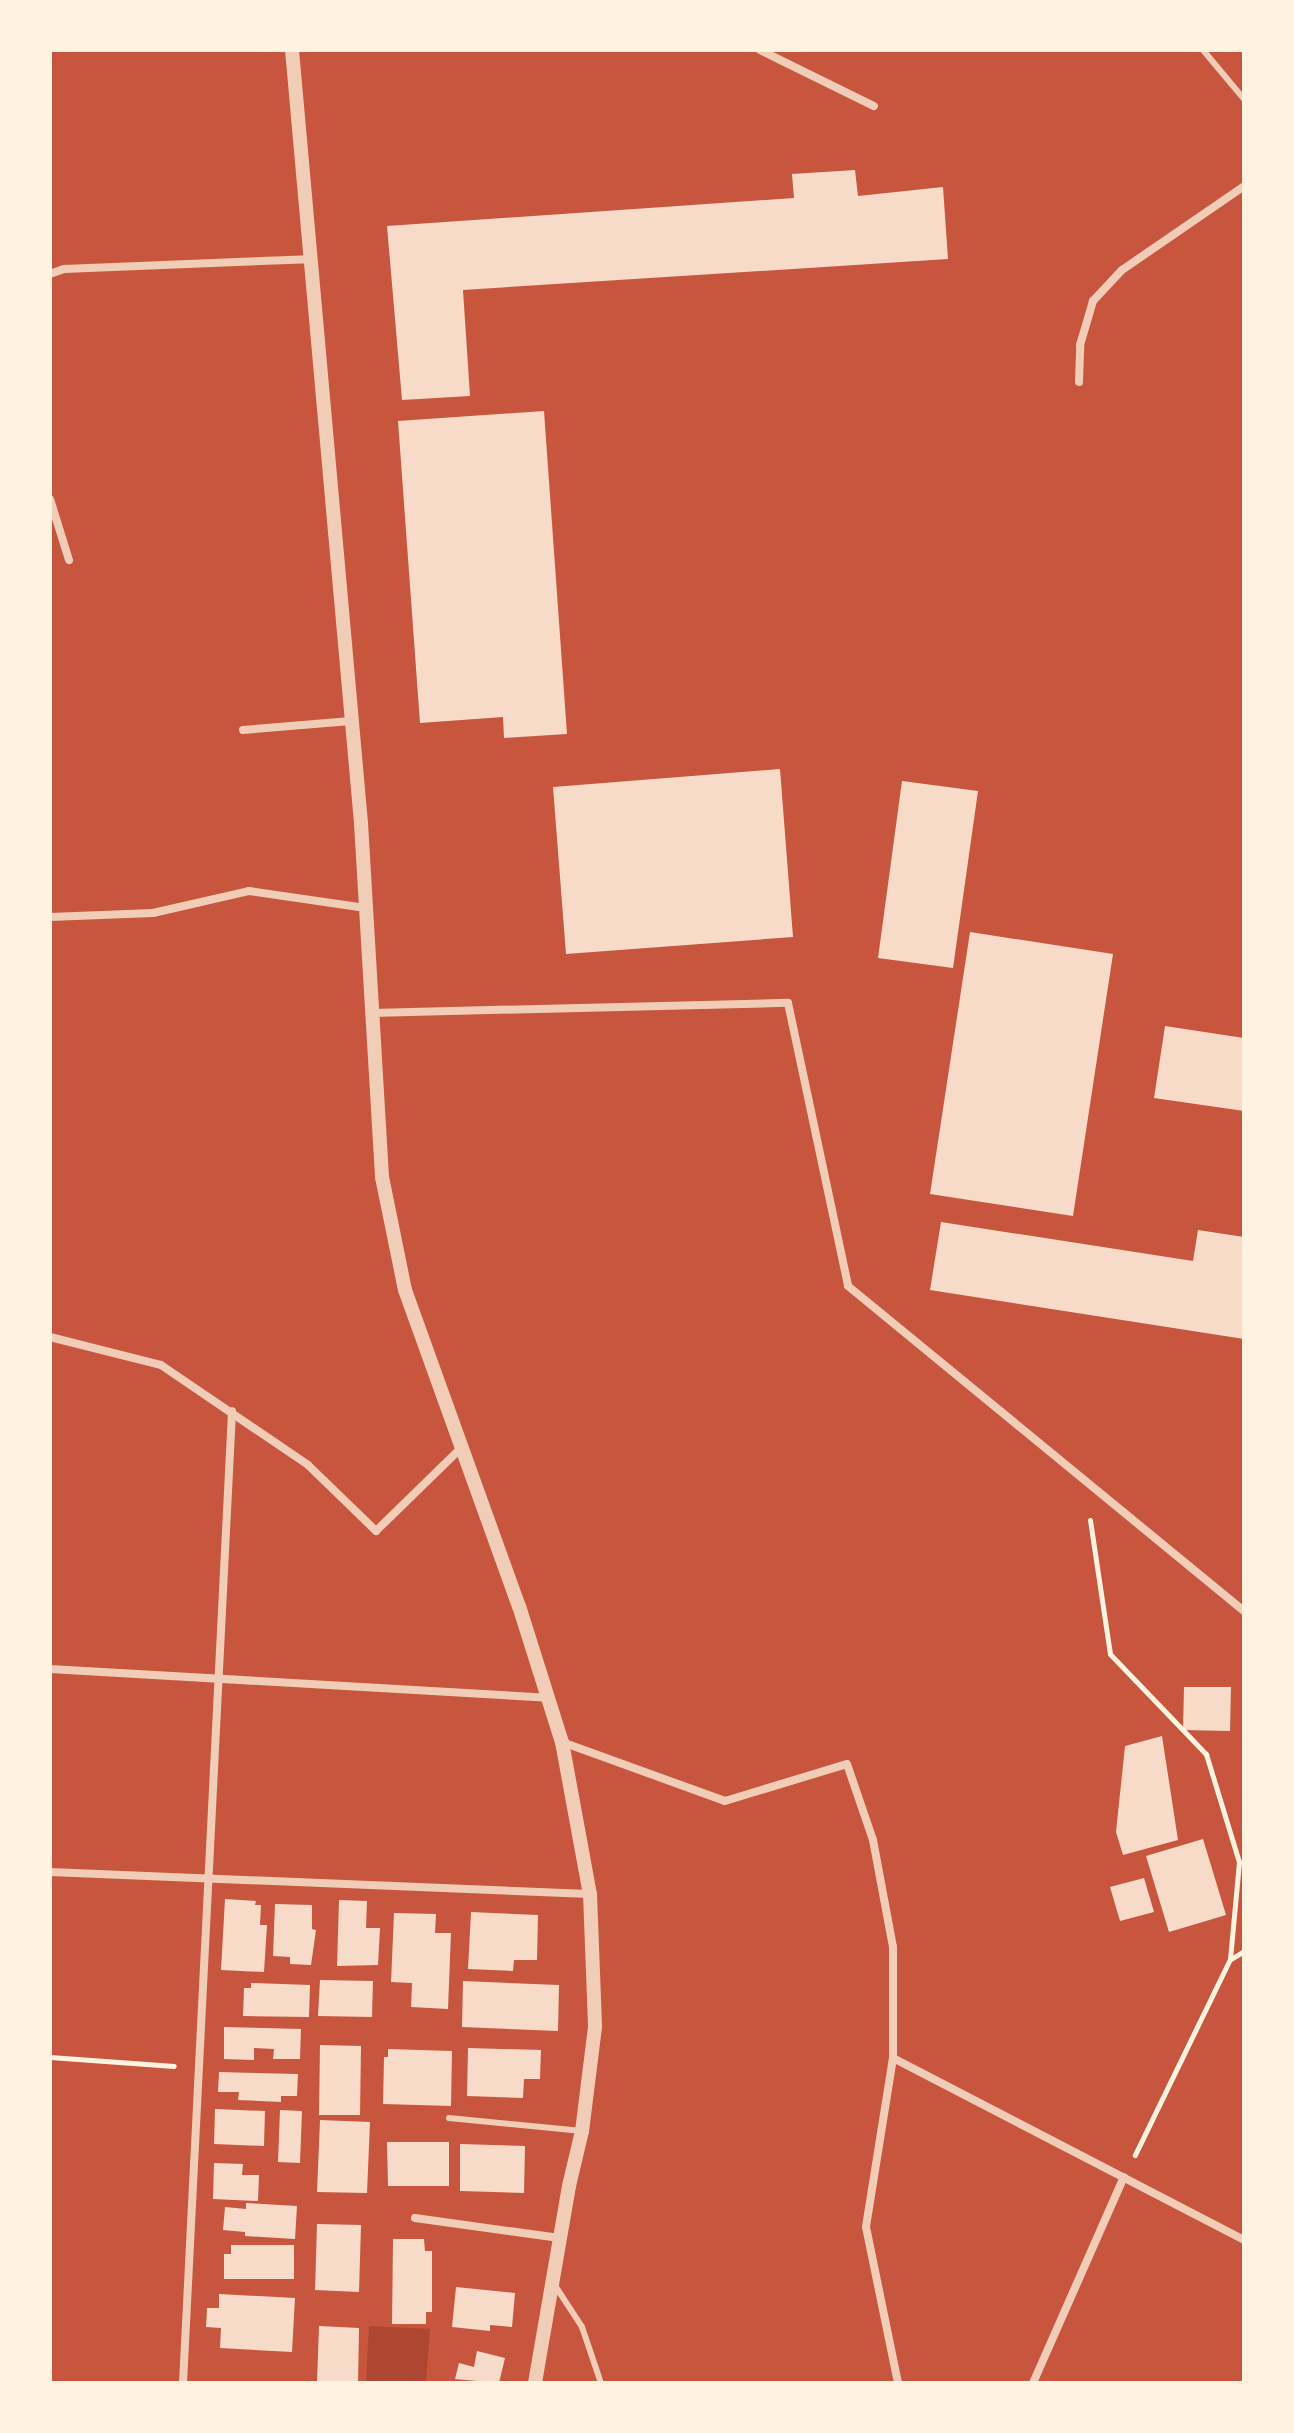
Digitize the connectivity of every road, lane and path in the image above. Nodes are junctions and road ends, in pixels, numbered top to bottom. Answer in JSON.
{"nodes":[{"id":1,"x":292,"y":50,"type":"edge"},
{"id":2,"x":760,"y":50,"type":"edge"},
{"id":3,"x":1203,"y":50,"type":"edge"},
{"id":4,"x":1244,"y":99,"type":"edge"},
{"id":5,"x":874,"y":106,"type":"dead end"},
{"id":6,"x":1244,"y":186,"type":"edge"},
{"id":7,"x":309,"y":259,"type":"junction"},
{"id":8,"x":50,"y":274,"type":"edge"},
{"id":9,"x":1079,"y":382,"type":"dead end"},
{"id":10,"x":50,"y":499,"type":"edge"},
{"id":11,"x":69,"y":560,"type":"dead end"},
{"id":12,"x":351,"y":721,"type":"junction"},
{"id":13,"x":243,"y":730,"type":"dead end"},
{"id":14,"x":366,"y":908,"type":"junction"},
{"id":15,"x":50,"y":917,"type":"edge"},
{"id":16,"x":371,"y":1013,"type":"junction"},
{"id":17,"x":50,"y":1337,"type":"edge"},
{"id":18,"x":232,"y":1411,"type":"junction"},
{"id":19,"x":461,"y":1448,"type":"junction"},
{"id":20,"x":1084,"y":1480,"type":"junction"},
{"id":21,"x":1244,"y":1611,"type":"edge"},
{"id":22,"x":50,"y":1669,"type":"edge"},
{"id":23,"x":219,"y":1678,"type":"junction"},
{"id":24,"x":548,"y":1698,"type":"junction"},
{"id":25,"x":562,"y":1742,"type":"junction"},
{"id":26,"x":1241,"y":1862,"type":"edge"},
{"id":27,"x":50,"y":1872,"type":"edge"},
{"id":28,"x":210,"y":1876,"type":"junction"},
{"id":29,"x":590,"y":1894,"type":"junction"},
{"id":30,"x":1244,"y":1951,"type":"edge"},
{"id":31,"x":1230,"y":1959,"type":"junction"},
{"id":32,"x":50,"y":2057,"type":"edge"},
{"id":33,"x":893,"y":2058,"type":"junction"},
{"id":34,"x":199,"y":2068,"type":"junction"},
{"id":35,"x":449,"y":2118,"type":"dead end"},
{"id":36,"x":582,"y":2131,"type":"junction"},
{"id":37,"x":1124,"y":2177,"type":"junction"},
{"id":38,"x":415,"y":2218,"type":"dead end"},
{"id":39,"x":560,"y":2238,"type":"junction"},
{"id":40,"x":1244,"y":2240,"type":"edge"},
{"id":41,"x":552,"y":2281,"type":"junction"},
{"id":42,"x":183,"y":2383,"type":"edge"},
{"id":43,"x":535,"y":2383,"type":"edge"},
{"id":44,"x":601,"y":2383,"type":"edge"},
{"id":45,"x":898,"y":2383,"type":"edge"},
{"id":46,"x":1033,"y":2383,"type":"edge"}],
"edges":[{"from":1,"to":7,"type":"street"},
{"from":2,"to":5,"type":"street"},
{"from":3,"to":4,"type":"lane"},
{"from":6,"to":9,"type":"street"},
{"from":7,"to":8,"type":"street"},
{"from":7,"to":12,"type":"street"},
{"from":10,"to":11,"type":"street"},
{"from":12,"to":13,"type":"street"},
{"from":12,"to":14,"type":"street"},
{"from":14,"to":15,"type":"street"},
{"from":14,"to":16,"type":"street"},
{"from":16,"to":19,"type":"street"},
{"from":16,"to":20,"type":"street"},
{"from":17,"to":18,"type":"street"},
{"from":18,"to":19,"type":"street"},
{"from":18,"to":23,"type":"street"},
{"from":19,"to":24,"type":"street"},
{"from":20,"to":21,"type":"street"},
{"from":20,"to":26,"type":"path"},
{"from":22,"to":23,"type":"street"},
{"from":23,"to":24,"type":"street"},
{"from":23,"to":28,"type":"street"},
{"from":24,"to":25,"type":"street"},
{"from":25,"to":29,"type":"street"},
{"from":25,"to":33,"type":"street"},
{"from":26,"to":31,"type":"path"},
{"from":27,"to":28,"type":"street"},
{"from":28,"to":29,"type":"street"},
{"from":28,"to":34,"type":"street"},
{"from":29,"to":36,"type":"street"},
{"from":30,"to":31,"type":"path"},
{"from":31,"to":37,"type":"path"},
{"from":32,"to":34,"type":"path"},
{"from":33,"to":37,"type":"street"},
{"from":33,"to":45,"type":"street"},
{"from":34,"to":42,"type":"street"},
{"from":35,"to":36,"type":"lane"},
{"from":36,"to":39,"type":"street"},
{"from":37,"to":40,"type":"street"},
{"from":37,"to":46,"type":"street"},
{"from":38,"to":39,"type":"street"},
{"from":39,"to":41,"type":"street"},
{"from":41,"to":43,"type":"street"},
{"from":41,"to":44,"type":"lane"}]}
